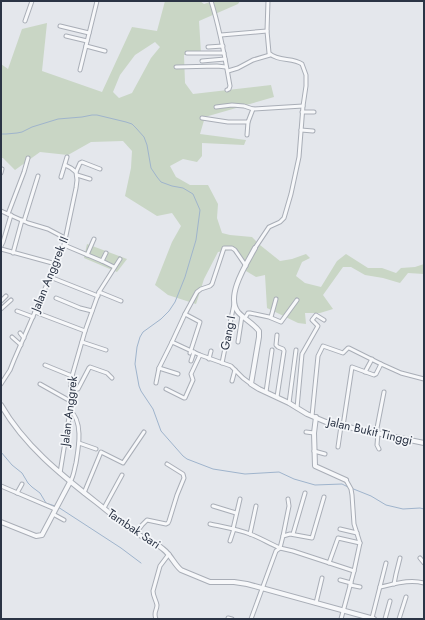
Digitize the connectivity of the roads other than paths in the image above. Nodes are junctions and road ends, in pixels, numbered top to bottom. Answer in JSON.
{"nodes":[{"id":1,"x":32,"y":1,"type":"edge"},
{"id":2,"x":97,"y":1,"type":"edge"},
{"id":3,"x":211,"y":1,"type":"edge"},
{"id":4,"x":268,"y":1,"type":"edge"},
{"id":5,"x":26,"y":21,"type":"dead end"},
{"id":6,"x":60,"y":26,"type":"dead end"},
{"id":7,"x":267,"y":31,"type":"junction"},
{"id":8,"x":89,"y":33,"type":"junction"},
{"id":9,"x":221,"y":35,"type":"junction"},
{"id":10,"x":66,"y":36,"type":"dead end"},
{"id":11,"x":87,"y":41,"type":"junction"},
{"id":12,"x":86,"y":46,"type":"junction"},
{"id":13,"x":223,"y":46,"type":"junction"},
{"id":14,"x":208,"y":47,"type":"dead end"},
{"id":15,"x":105,"y":51,"type":"dead end"},
{"id":16,"x":187,"y":53,"type":"dead end"},
{"id":17,"x":224,"y":53,"type":"junction"},
{"id":18,"x":270,"y":55,"type":"junction"},
{"id":19,"x":225,"y":60,"type":"junction"},
{"id":20,"x":202,"y":61,"type":"dead end"},
{"id":21,"x":176,"y":67,"type":"dead end"},
{"id":22,"x":226,"y":67,"type":"junction"},
{"id":23,"x":80,"y":70,"type":"dead end"},
{"id":24,"x":228,"y":71,"type":"junction"},
{"id":25,"x":227,"y":90,"type":"dead end"},
{"id":26,"x":303,"y":106,"type":"junction"},
{"id":27,"x":216,"y":107,"type":"dead end"},
{"id":28,"x":253,"y":109,"type":"junction"},
{"id":29,"x":302,"y":112,"type":"junction"},
{"id":30,"x":314,"y":112,"type":"dead end"},
{"id":31,"x":202,"y":118,"type":"dead end"},
{"id":32,"x":248,"y":122,"type":"junction"},
{"id":33,"x":301,"y":130,"type":"junction"},
{"id":34,"x":313,"y":131,"type":"dead end"},
{"id":35,"x":247,"y":135,"type":"dead end"},
{"id":36,"x":67,"y":157,"type":"dead end"},
{"id":37,"x":28,"y":158,"type":"dead end"},
{"id":38,"x":64,"y":165,"type":"junction"},
{"id":39,"x":100,"y":169,"type":"dead end"},
{"id":40,"x":76,"y":173,"type":"junction"},
{"id":41,"x":38,"y":176,"type":"dead end"},
{"id":42,"x":61,"y":177,"type":"dead end"},
{"id":43,"x":90,"y":179,"type":"dead end"},
{"id":44,"x":1,"y":211,"type":"edge"},
{"id":45,"x":9,"y":215,"type":"junction"},
{"id":46,"x":23,"y":221,"type":"junction"},
{"id":47,"x":65,"y":238,"type":"junction"},
{"id":48,"x":94,"y":239,"type":"dead end"},
{"id":49,"x":64,"y":245,"type":"junction"},
{"id":50,"x":1,"y":246,"type":"edge"},
{"id":51,"x":255,"y":248,"type":"joint"},
{"id":52,"x":1,"y":249,"type":"edge"},
{"id":53,"x":13,"y":253,"type":"junction"},
{"id":54,"x":106,"y":253,"type":"dead end"},
{"id":55,"x":87,"y":255,"type":"junction"},
{"id":56,"x":120,"y":259,"type":"dead end"},
{"id":57,"x":102,"y":261,"type":"junction"},
{"id":58,"x":56,"y":264,"type":"junction"},
{"id":59,"x":246,"y":266,"type":"junction"},
{"id":60,"x":114,"y":267,"type":"junction"},
{"id":61,"x":50,"y":277,"type":"junction"},
{"id":62,"x":98,"y":294,"type":"junction"},
{"id":63,"x":6,"y":296,"type":"dead end"},
{"id":64,"x":56,"y":298,"type":"dead end"},
{"id":65,"x":276,"y":299,"type":"dead end"},
{"id":66,"x":11,"y":300,"type":"dead end"},
{"id":67,"x":297,"y":300,"type":"dead end"},
{"id":68,"x":121,"y":301,"type":"dead end"},
{"id":69,"x":1,"y":302,"type":"edge"},
{"id":70,"x":234,"y":304,"type":"junction"},
{"id":71,"x":1,"y":309,"type":"edge"},
{"id":72,"x":17,"y":311,"type":"dead end"},
{"id":73,"x":92,"y":311,"type":"junction"},
{"id":74,"x":35,"y":312,"type":"junction"},
{"id":75,"x":186,"y":314,"type":"junction"},
{"id":76,"x":32,"y":317,"type":"junction"},
{"id":77,"x":243,"y":317,"type":"junction"},
{"id":78,"x":271,"y":317,"type":"junction"},
{"id":79,"x":324,"y":320,"type":"dead end"},
{"id":80,"x":85,"y":332,"type":"junction"},
{"id":81,"x":20,"y":334,"type":"dead end"},
{"id":82,"x":277,"y":335,"type":"dead end"},
{"id":83,"x":12,"y":338,"type":"dead end"},
{"id":84,"x":24,"y":338,"type":"junction"},
{"id":85,"x":82,"y":342,"type":"junction"},
{"id":86,"x":172,"y":342,"type":"junction"},
{"id":87,"x":238,"y":342,"type":"dead end"},
{"id":88,"x":21,"y":345,"type":"junction"},
{"id":89,"x":106,"y":350,"type":"dead end"},
{"id":90,"x":272,"y":350,"type":"dead end"},
{"id":91,"x":296,"y":350,"type":"dead end"},
{"id":92,"x":211,"y":351,"type":"dead end"},
{"id":93,"x":192,"y":352,"type":"junction"},
{"id":94,"x":200,"y":355,"type":"junction"},
{"id":95,"x":209,"y":358,"type":"junction"},
{"id":96,"x":372,"y":359,"type":"junction"},
{"id":97,"x":191,"y":361,"type":"dead end"},
{"id":98,"x":222,"y":363,"type":"junction"},
{"id":99,"x":381,"y":364,"type":"junction"},
{"id":100,"x":45,"y":365,"type":"dead end"},
{"id":101,"x":159,"y":368,"type":"junction"},
{"id":102,"x":235,"y":370,"type":"junction"},
{"id":103,"x":365,"y":372,"type":"junction"},
{"id":104,"x":178,"y":374,"type":"dead end"},
{"id":105,"x":72,"y":376,"type":"junction"},
{"id":106,"x":112,"y":378,"type":"dead end"},
{"id":107,"x":424,"y":379,"type":"edge"},
{"id":108,"x":232,"y":381,"type":"dead end"},
{"id":109,"x":156,"y":383,"type":"dead end"},
{"id":110,"x":1,"y":384,"type":"edge"},
{"id":111,"x":40,"y":384,"type":"dead end"},
{"id":112,"x":251,"y":384,"type":"junction"},
{"id":113,"x":71,"y":386,"type":"junction"},
{"id":114,"x":166,"y":389,"type":"dead end"},
{"id":115,"x":266,"y":392,"type":"junction"},
{"id":116,"x":384,"y":392,"type":"dead end"},
{"id":117,"x":277,"y":397,"type":"junction"},
{"id":118,"x":72,"y":402,"type":"junction"},
{"id":119,"x":289,"y":403,"type":"junction"},
{"id":120,"x":1,"y":405,"type":"edge"},
{"id":121,"x":297,"y":408,"type":"junction"},
{"id":122,"x":70,"y":411,"type":"junction"},
{"id":123,"x":314,"y":417,"type":"junction"},
{"id":124,"x":342,"y":426,"type":"junction"},
{"id":125,"x":144,"y":432,"type":"dead end"},
{"id":126,"x":306,"y":432,"type":"dead end"},
{"id":127,"x":314,"y":433,"type":"junction"},
{"id":128,"x":377,"y":433,"type":"junction"},
{"id":129,"x":424,"y":442,"type":"edge"},
{"id":130,"x":79,"y":443,"type":"junction"},
{"id":131,"x":338,"y":447,"type":"dead end"},
{"id":132,"x":96,"y":449,"type":"dead end"},
{"id":133,"x":379,"y":449,"type":"dead end"},
{"id":134,"x":314,"y":451,"type":"junction"},
{"id":135,"x":325,"y":454,"type":"dead end"},
{"id":136,"x":167,"y":464,"type":"dead end"},
{"id":137,"x":60,"y":473,"type":"junction"},
{"id":138,"x":122,"y":475,"type":"dead end"},
{"id":139,"x":346,"y":480,"type":"joint"},
{"id":140,"x":70,"y":482,"type":"junction"},
{"id":141,"x":22,"y":484,"type":"dead end"},
{"id":142,"x":1,"y":486,"type":"edge"},
{"id":143,"x":18,"y":493,"type":"junction"},
{"id":144,"x":84,"y":493,"type":"junction"},
{"id":145,"x":305,"y":493,"type":"dead end"},
{"id":146,"x":324,"y":497,"type":"dead end"},
{"id":147,"x":240,"y":499,"type":"dead end"},
{"id":148,"x":288,"y":499,"type":"dead end"},
{"id":149,"x":213,"y":506,"type":"dead end"},
{"id":150,"x":256,"y":506,"type":"dead end"},
{"id":151,"x":104,"y":508,"type":"junction"},
{"id":152,"x":56,"y":509,"type":"junction"},
{"id":153,"x":236,"y":513,"type":"junction"},
{"id":154,"x":64,"y":520,"type":"dead end"},
{"id":155,"x":1,"y":522,"type":"edge"},
{"id":156,"x":210,"y":524,"type":"dead end"},
{"id":157,"x":234,"y":529,"type":"junction"},
{"id":158,"x":340,"y":529,"type":"dead end"},
{"id":159,"x":136,"y":533,"type":"junction"},
{"id":160,"x":357,"y":533,"type":"junction"},
{"id":161,"x":250,"y":534,"type":"junction"},
{"id":162,"x":293,"y":534,"type":"junction"},
{"id":163,"x":283,"y":536,"type":"junction"},
{"id":164,"x":230,"y":541,"type":"dead end"},
{"id":165,"x":360,"y":543,"type":"junction"},
{"id":166,"x":280,"y":548,"type":"junction"},
{"id":167,"x":168,"y":554,"type":"junction"},
{"id":168,"x":400,"y":558,"type":"dead end"},
{"id":169,"x":420,"y":558,"type":"dead end"},
{"id":170,"x":329,"y":563,"type":"junction"},
{"id":171,"x":386,"y":563,"type":"dead end"},
{"id":172,"x":424,"y":563,"type":"edge"},
{"id":173,"x":354,"y":570,"type":"junction"},
{"id":174,"x":322,"y":578,"type":"dead end"},
{"id":175,"x":340,"y":580,"type":"dead end"},
{"id":176,"x":424,"y":583,"type":"edge"},
{"id":177,"x":350,"y":584,"type":"junction"},
{"id":178,"x":394,"y":584,"type":"junction"},
{"id":179,"x":360,"y":587,"type":"dead end"},
{"id":180,"x":380,"y":587,"type":"junction"},
{"id":181,"x":262,"y":588,"type":"junction"},
{"id":182,"x":406,"y":597,"type":"dead end"},
{"id":183,"x":390,"y":601,"type":"dead end"},
{"id":184,"x":316,"y":603,"type":"junction"},
{"id":185,"x":343,"y":610,"type":"junction"},
{"id":186,"x":156,"y":619,"type":"edge"},
{"id":187,"x":251,"y":619,"type":"edge"},
{"id":188,"x":341,"y":619,"type":"edge"},
{"id":189,"x":373,"y":619,"type":"edge"},
{"id":190,"x":385,"y":619,"type":"edge"},
{"id":191,"x":400,"y":619,"type":"edge"}],
"edges":[{"from":1,"to":5,"type":"street"},
{"from":2,"to":8,"type":"street"},
{"from":3,"to":9,"type":"street"},
{"from":4,"to":7,"type":"street"},
{"from":6,"to":8,"type":"street"},
{"from":7,"to":9,"type":"street"},
{"from":7,"to":18,"type":"street"},
{"from":8,"to":11,"type":"street"},
{"from":9,"to":13,"type":"street"},
{"from":10,"to":11,"type":"street"},
{"from":11,"to":12,"type":"street"},
{"from":12,"to":15,"type":"street"},
{"from":12,"to":23,"type":"street"},
{"from":13,"to":14,"type":"street"},
{"from":13,"to":17,"type":"street"},
{"from":16,"to":17,"type":"street"},
{"from":17,"to":19,"type":"street"},
{"from":18,"to":24,"type":"street"},
{"from":18,"to":26,"type":"street"},
{"from":19,"to":20,"type":"street"},
{"from":19,"to":22,"type":"street"},
{"from":21,"to":22,"type":"street"},
{"from":22,"to":24,"type":"street"},
{"from":24,"to":25,"type":"street"},
{"from":26,"to":28,"type":"street"},
{"from":26,"to":29,"type":"street"},
{"from":27,"to":28,"type":"street"},
{"from":28,"to":32,"type":"street"},
{"from":29,"to":30,"type":"street"},
{"from":29,"to":33,"type":"street"},
{"from":31,"to":32,"type":"street"},
{"from":32,"to":35,"type":"street"},
{"from":33,"to":34,"type":"street"},
{"from":33,"to":51,"type":"street"},
{"from":36,"to":38,"type":"street"},
{"from":37,"to":45,"type":"street"},
{"from":38,"to":40,"type":"street"},
{"from":38,"to":42,"type":"street"},
{"from":39,"to":40,"type":"street"},
{"from":40,"to":43,"type":"street"},
{"from":40,"to":47,"type":"street","name":"Jalan Anggrek II"},
{"from":41,"to":46,"type":"street"},
{"from":44,"to":45,"type":"street"},
{"from":45,"to":46,"type":"street"},
{"from":45,"to":50,"type":"street"},
{"from":46,"to":47,"type":"street"},
{"from":46,"to":53,"type":"street"},
{"from":47,"to":49,"type":"street","name":"Jalan Anggrek II"},
{"from":48,"to":55,"type":"street"},
{"from":49,"to":55,"type":"street"},
{"from":49,"to":58,"type":"street","name":"Jalan Anggrek II"},
{"from":51,"to":59,"type":"street"},
{"from":52,"to":53,"type":"street"},
{"from":53,"to":58,"type":"street"},
{"from":54,"to":57,"type":"street"},
{"from":55,"to":57,"type":"street"},
{"from":56,"to":60,"type":"street","name":"Jalan Anggrek"},
{"from":57,"to":60,"type":"street"},
{"from":58,"to":61,"type":"street","name":"Jalan Anggrek II"},
{"from":59,"to":70,"type":"street"},
{"from":59,"to":75,"type":"street"},
{"from":60,"to":62,"type":"street","name":"Jalan Anggrek"},
{"from":61,"to":62,"type":"street"},
{"from":61,"to":74,"type":"street","name":"Jalan Anggrek II"},
{"from":62,"to":68,"type":"street"},
{"from":62,"to":73,"type":"street","name":"Jalan Anggrek"},
{"from":63,"to":69,"type":"street"},
{"from":64,"to":73,"type":"street"},
{"from":65,"to":78,"type":"street"},
{"from":66,"to":71,"type":"street"},
{"from":67,"to":78,"type":"street"},
{"from":70,"to":77,"type":"street"},
{"from":70,"to":98,"type":"street","name":"Gang I"},
{"from":72,"to":76,"type":"street"},
{"from":73,"to":80,"type":"street","name":"Jalan Anggrek"},
{"from":74,"to":76,"type":"street","name":"Jalan Anggrek II"},
{"from":74,"to":80,"type":"street"},
{"from":75,"to":86,"type":"street"},
{"from":75,"to":93,"type":"street"},
{"from":76,"to":84,"type":"street","name":"Jalan Anggrek II"},
{"from":77,"to":78,"type":"street"},
{"from":77,"to":87,"type":"street"},
{"from":77,"to":112,"type":"street"},
{"from":79,"to":121,"type":"street"},
{"from":80,"to":85,"type":"street","name":"Jalan Anggrek"},
{"from":81,"to":84,"type":"street"},
{"from":82,"to":117,"type":"street"},
{"from":83,"to":88,"type":"street"},
{"from":84,"to":88,"type":"street","name":"Jalan Anggrek II"},
{"from":85,"to":89,"type":"street"},
{"from":85,"to":105,"type":"street","name":"Jalan Anggrek"},
{"from":86,"to":93,"type":"street"},
{"from":86,"to":101,"type":"street"},
{"from":88,"to":110,"type":"street","name":"Jalan Anggrek II"},
{"from":90,"to":115,"type":"street"},
{"from":91,"to":119,"type":"street"},
{"from":92,"to":95,"type":"street"},
{"from":93,"to":94,"type":"street"},
{"from":93,"to":97,"type":"street"},
{"from":94,"to":95,"type":"street"},
{"from":94,"to":114,"type":"street"},
{"from":95,"to":98,"type":"street"},
{"from":96,"to":99,"type":"street"},
{"from":96,"to":103,"type":"street"},
{"from":96,"to":123,"type":"street"},
{"from":98,"to":102,"type":"street"},
{"from":99,"to":103,"type":"street"},
{"from":99,"to":107,"type":"street"},
{"from":100,"to":105,"type":"street"},
{"from":101,"to":104,"type":"street"},
{"from":101,"to":109,"type":"street"},
{"from":102,"to":108,"type":"street"},
{"from":102,"to":112,"type":"street"},
{"from":103,"to":124,"type":"street"},
{"from":105,"to":113,"type":"street","name":"Jalan Anggrek"},
{"from":106,"to":113,"type":"street"},
{"from":111,"to":118,"type":"street"},
{"from":112,"to":115,"type":"street","name":"Jalan Bukit Tinggi"},
{"from":113,"to":118,"type":"street","name":"Jalan Anggrek"},
{"from":115,"to":117,"type":"street","name":"Jalan Bukit Tinggi"},
{"from":116,"to":128,"type":"street"},
{"from":117,"to":119,"type":"street","name":"Jalan Bukit Tinggi"},
{"from":118,"to":122,"type":"street","name":"Jalan Anggrek"},
{"from":119,"to":121,"type":"street","name":"Jalan Bukit Tinggi"},
{"from":120,"to":137,"type":"street","name":"Tambak Sari"},
{"from":121,"to":123,"type":"street","name":"Jalan Bukit Tinggi"},
{"from":122,"to":130,"type":"street"},
{"from":122,"to":137,"type":"street","name":"Jalan Anggrek"},
{"from":123,"to":124,"type":"street","name":"Jalan Bukit Tinggi"},
{"from":123,"to":127,"type":"street"},
{"from":124,"to":128,"type":"street","name":"Jalan Bukit Tinggi"},
{"from":124,"to":131,"type":"street"},
{"from":125,"to":144,"type":"street"},
{"from":126,"to":127,"type":"street"},
{"from":127,"to":134,"type":"street"},
{"from":128,"to":129,"type":"street","name":"Jalan Bukit Tinggi"},
{"from":128,"to":133,"type":"street"},
{"from":130,"to":132,"type":"street"},
{"from":130,"to":140,"type":"street"},
{"from":134,"to":135,"type":"street"},
{"from":134,"to":139,"type":"street"},
{"from":136,"to":159,"type":"street"},
{"from":137,"to":140,"type":"street","name":"Tambak Sari"},
{"from":138,"to":151,"type":"street"},
{"from":139,"to":160,"type":"street"},
{"from":140,"to":144,"type":"street","name":"Tambak Sari"},
{"from":140,"to":152,"type":"street"},
{"from":141,"to":143,"type":"street"},
{"from":142,"to":143,"type":"street"},
{"from":143,"to":152,"type":"street"},
{"from":144,"to":151,"type":"street","name":"Tambak Sari"},
{"from":145,"to":162,"type":"street"},
{"from":146,"to":162,"type":"street"},
{"from":147,"to":153,"type":"street"},
{"from":148,"to":163,"type":"street"},
{"from":149,"to":153,"type":"street"},
{"from":150,"to":161,"type":"street"},
{"from":151,"to":159,"type":"street","name":"Tambak Sari"},
{"from":152,"to":154,"type":"street"},
{"from":152,"to":155,"type":"street"},
{"from":153,"to":157,"type":"street"},
{"from":156,"to":157,"type":"street"},
{"from":157,"to":161,"type":"street"},
{"from":157,"to":164,"type":"street"},
{"from":158,"to":160,"type":"street"},
{"from":159,"to":167,"type":"street","name":"Tambak Sari"},
{"from":160,"to":165,"type":"street"},
{"from":161,"to":166,"type":"street"},
{"from":162,"to":163,"type":"street"},
{"from":163,"to":166,"type":"street"},
{"from":165,"to":170,"type":"street"},
{"from":165,"to":173,"type":"street"},
{"from":166,"to":170,"type":"street"},
{"from":166,"to":181,"type":"street"},
{"from":167,"to":181,"type":"street","name":"Tambak Sari"},
{"from":167,"to":186,"type":"street"},
{"from":168,"to":178,"type":"street"},
{"from":169,"to":172,"type":"street"},
{"from":170,"to":173,"type":"street"},
{"from":171,"to":180,"type":"street"},
{"from":173,"to":177,"type":"street"},
{"from":174,"to":184,"type":"street"},
{"from":175,"to":177,"type":"street"},
{"from":176,"to":178,"type":"street"},
{"from":177,"to":179,"type":"street"},
{"from":177,"to":185,"type":"street"},
{"from":178,"to":180,"type":"street"},
{"from":180,"to":189,"type":"street"},
{"from":181,"to":184,"type":"street","name":"Tambak Sari"},
{"from":181,"to":187,"type":"street"},
{"from":182,"to":191,"type":"street"},
{"from":183,"to":190,"type":"street"},
{"from":184,"to":185,"type":"street","name":"Tambak Sari"},
{"from":185,"to":188,"type":"street"},
{"from":185,"to":189,"type":"street","name":"Tambak Sari"}]}
